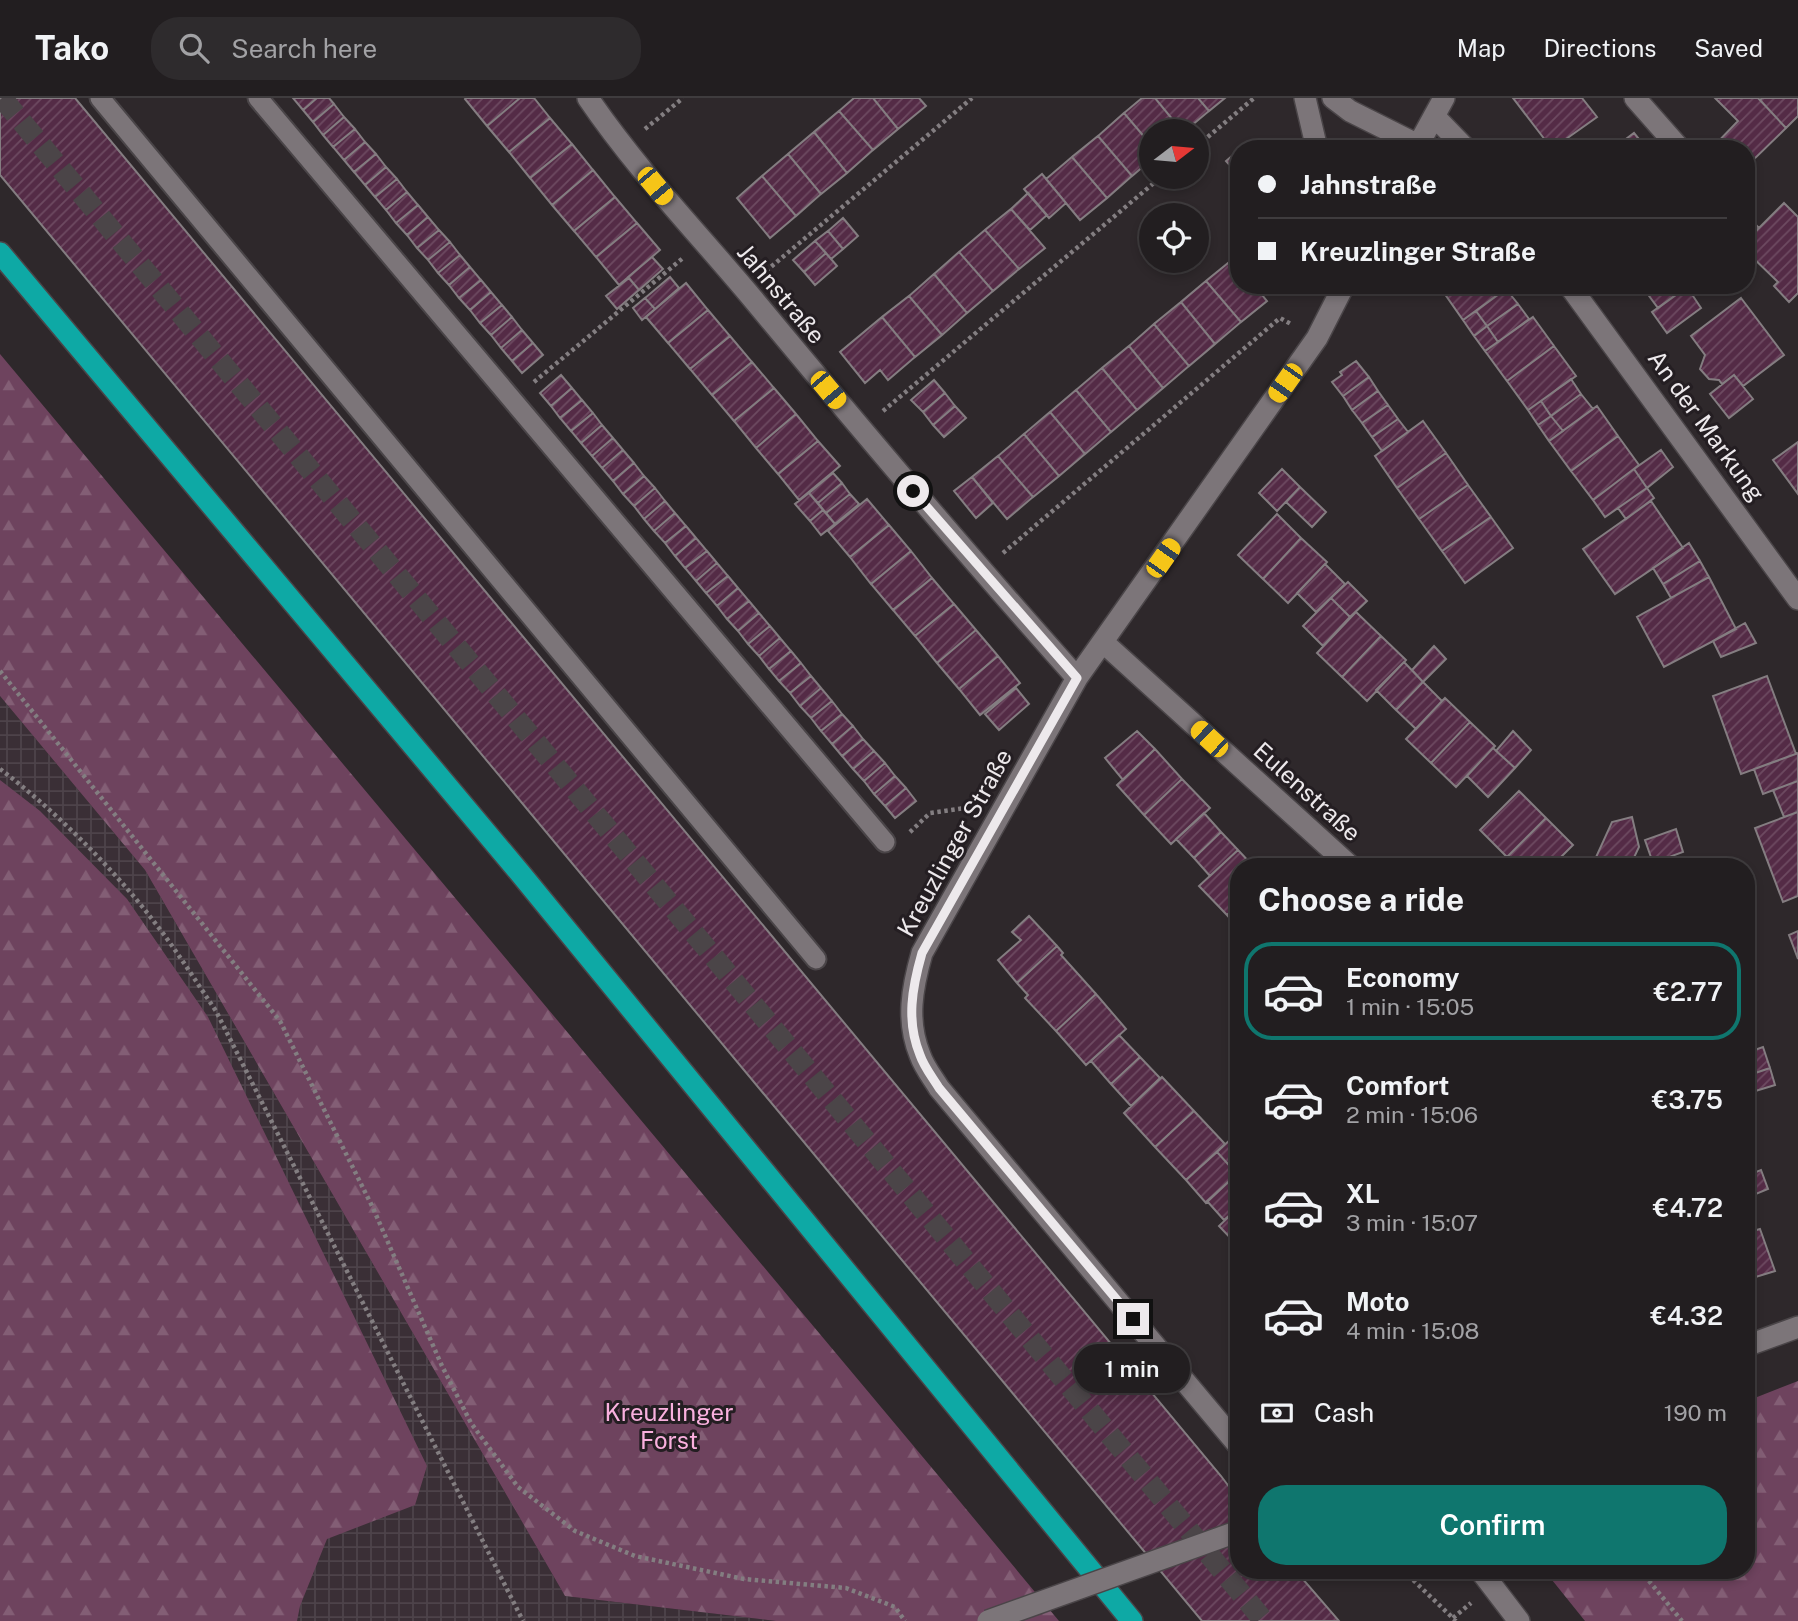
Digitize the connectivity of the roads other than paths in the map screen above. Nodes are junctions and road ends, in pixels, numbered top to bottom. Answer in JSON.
{"nodes":[{"id":1,"x":100,"y":98,"type":"edge"},
{"id":2,"x":258,"y":98,"type":"edge"},
{"id":3,"x":588,"y":98,"type":"edge"},
{"id":4,"x":1305,"y":98,"type":"edge"},
{"id":5,"x":1333,"y":98,"type":"edge"},
{"id":6,"x":1635,"y":98,"type":"edge"},
{"id":7,"x":1439,"y":107,"type":"edge"},
{"id":8,"x":1315,"y":140,"type":"edge"},
{"id":9,"x":1404,"y":140,"type":"edge"},
{"id":10,"x":1421,"y":140,"type":"edge"},
{"id":11,"x":1460,"y":140,"type":"edge"},
{"id":12,"x":1672,"y":140,"type":"edge"},
{"id":13,"x":0,"y":253,"type":"edge"},
{"id":14,"x":1332,"y":294,"type":"edge"},
{"id":15,"x":1339,"y":294,"type":"edge"},
{"id":16,"x":1576,"y":294,"type":"edge"},
{"id":17,"x":1332,"y":308,"type":"junction"},
{"id":18,"x":1798,"y":599,"type":"edge"},
{"id":19,"x":1104,"y":643,"type":"junction"},
{"id":20,"x":1077,"y":678,"type":"junction"},
{"id":21,"x":885,"y":842,"type":"road end"},
{"id":22,"x":1341,"y":858,"type":"edge"},
{"id":23,"x":816,"y":959,"type":"dead end"},
{"id":24,"x":1798,"y":1326,"type":"edge"},
{"id":25,"x":1755,"y":1343,"type":"edge"},
{"id":26,"x":1230,"y":1435,"type":"edge"},
{"id":27,"x":1230,"y":1534,"type":"edge"},
{"id":28,"x":1486,"y":1579,"type":"edge"},
{"id":29,"x":988,"y":1621,"type":"edge"},
{"id":30,"x":1132,"y":1621,"type":"edge"},
{"id":31,"x":1519,"y":1621,"type":"edge"}],
"edges":[{"from":1,"to":23,"type":"lane"},
{"from":2,"to":21,"type":"lane"},
{"from":3,"to":20,"type":"street","name":"Jahnstraße"},
{"from":4,"to":8,"type":"street"},
{"from":5,"to":9,"type":"street"},
{"from":6,"to":12,"type":"street"},
{"from":7,"to":10,"type":"street"},
{"from":7,"to":11,"type":"street"},
{"from":13,"to":30,"type":"highway"},
{"from":14,"to":17,"type":"street"},
{"from":15,"to":17,"type":"street","name":"Kreuzlinger Straße"},
{"from":16,"to":18,"type":"street","name":"An der Markung"},
{"from":17,"to":19,"type":"street","name":"Kreuzlinger Straße"},
{"from":19,"to":20,"type":"street","name":"Kreuzlinger Straße"},
{"from":19,"to":22,"type":"street","name":"Eulenstraße"},
{"from":20,"to":26,"type":"street","name":"Kreuzlinger Straße"},
{"from":24,"to":25,"type":"street"},
{"from":27,"to":29,"type":"street","bridge":true},
{"from":28,"to":31,"type":"street"}]}
